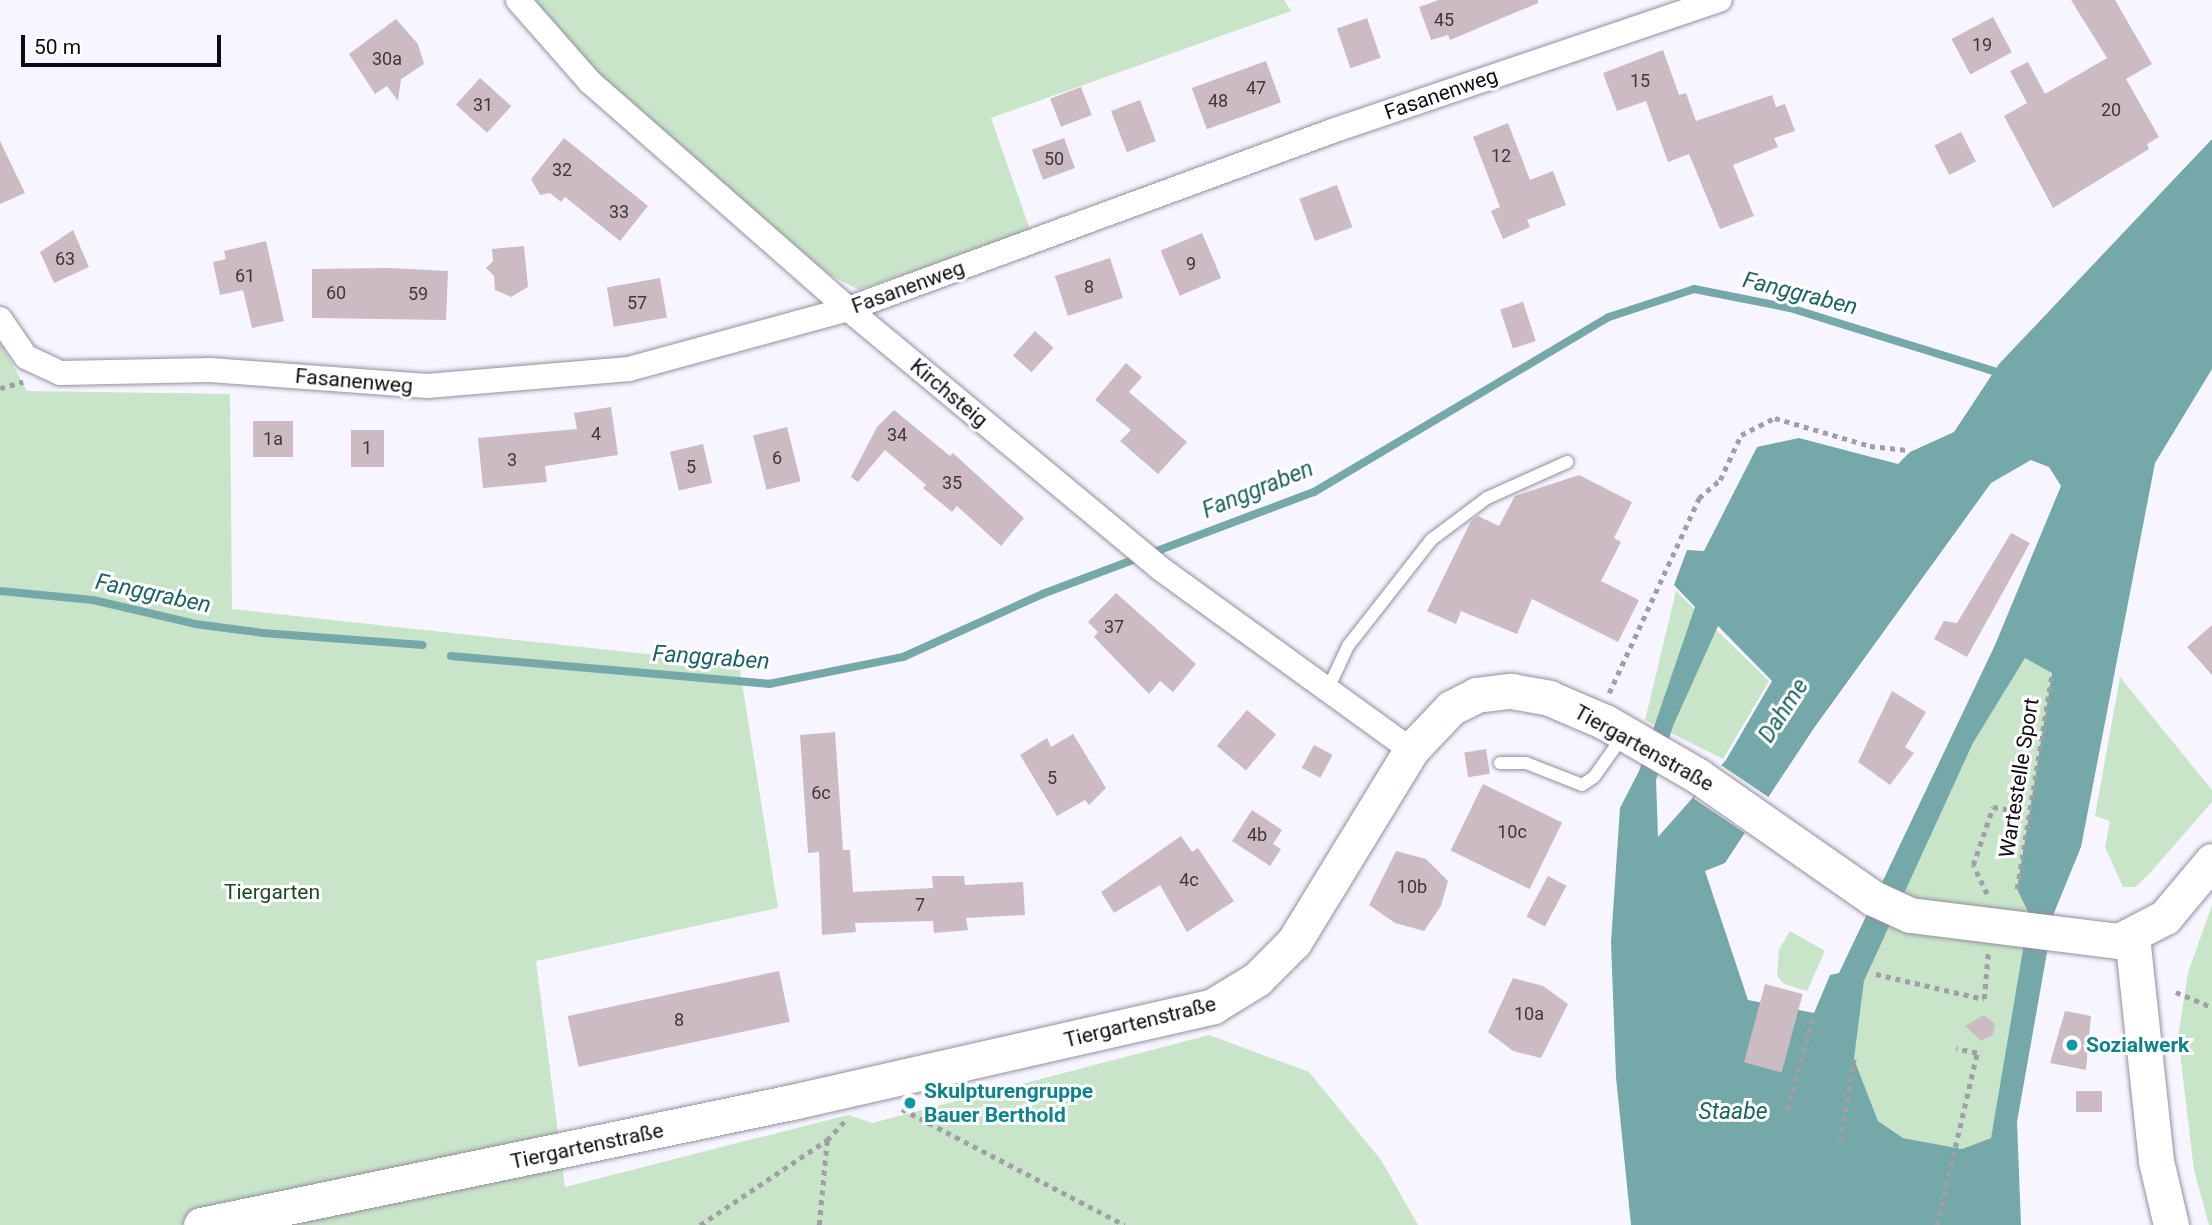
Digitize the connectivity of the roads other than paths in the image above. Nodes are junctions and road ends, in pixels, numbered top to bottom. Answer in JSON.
{"nodes":[{"id":1,"x":518,"y":0,"type":"edge"},
{"id":2,"x":1720,"y":0,"type":"edge"},
{"id":3,"x":848,"y":309,"type":"junction"},
{"id":4,"x":0,"y":319,"type":"edge"},
{"id":5,"x":1567,"y":462,"type":"dead end"},
{"id":6,"x":1328,"y":691,"type":"junction"},
{"id":7,"x":1632,"y":737,"type":"junction"},
{"id":8,"x":1411,"y":750,"type":"junction"},
{"id":9,"x":1500,"y":764,"type":"dead end"},
{"id":10,"x":2212,"y":861,"type":"edge"},
{"id":11,"x":2132,"y":936,"type":"junction"},
{"id":12,"x":201,"y":1225,"type":"edge"},
{"id":13,"x":2171,"y":1225,"type":"edge"}],
"edges":[{"from":1,"to":3,"type":"street","name":"Kirchsteig"},
{"from":2,"to":3,"type":"street","name":"Fasanenweg"},
{"from":3,"to":4,"type":"street","name":"Fasanenweg"},
{"from":3,"to":6,"type":"street","name":"Kirchsteig"},
{"from":5,"to":6,"type":"lane"},
{"from":6,"to":8,"type":"street","name":"Kirchsteig"},
{"from":7,"to":8,"type":"street","name":"Tiergartenstraße"},
{"from":7,"to":9,"type":"lane"},
{"from":7,"to":11,"type":"street","name":"Tiergartenstraße"},
{"from":8,"to":12,"type":"street","name":"Tiergartenstraße"},
{"from":10,"to":11,"type":"street","name":"Tiergartenstraße"},
{"from":11,"to":13,"type":"street"}]}
